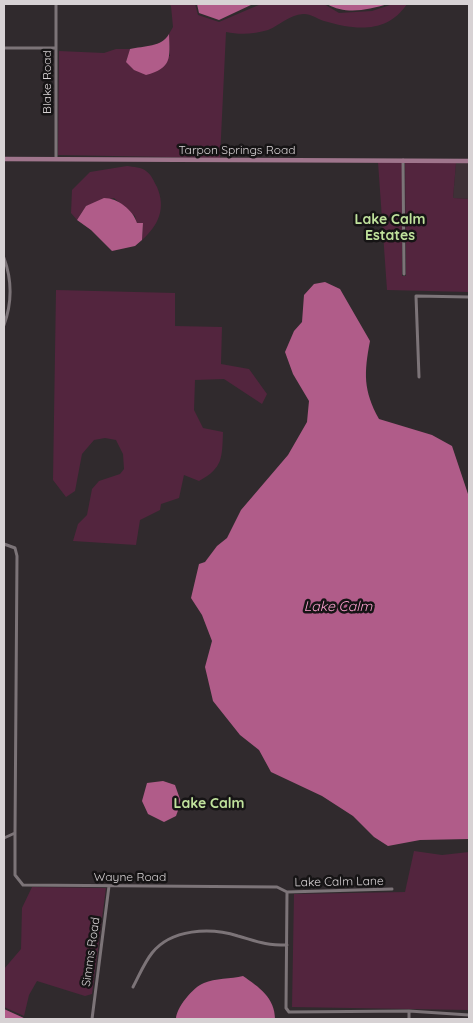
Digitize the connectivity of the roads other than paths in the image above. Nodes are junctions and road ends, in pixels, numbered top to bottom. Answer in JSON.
{"nodes":[{"id":1,"x":56,"y":4,"type":"edge"},
{"id":2,"x":4,"y":48,"type":"edge"},
{"id":3,"x":56,"y":48,"type":"junction"},
{"id":4,"x":4,"y":159,"type":"edge"},
{"id":5,"x":56,"y":160,"type":"junction"},
{"id":6,"x":404,"y":160,"type":"junction"},
{"id":7,"x":469,"y":160,"type":"edge"},
{"id":8,"x":4,"y":258,"type":"edge"},
{"id":9,"x":404,"y":274,"type":"dead end"},
{"id":10,"x":469,"y":297,"type":"edge"},
{"id":11,"x":4,"y":325,"type":"edge"},
{"id":12,"x":419,"y":377,"type":"dead end"},
{"id":13,"x":4,"y":544,"type":"edge"},
{"id":14,"x":14,"y":834,"type":"junction"},
{"id":15,"x":4,"y":838,"type":"edge"},
{"id":16,"x":109,"y":886,"type":"junction"},
{"id":17,"x":392,"y":889,"type":"dead end"},
{"id":18,"x":287,"y":892,"type":"junction"},
{"id":19,"x":287,"y":945,"type":"junction"},
{"id":20,"x":133,"y":987,"type":"dead end"},
{"id":21,"x":409,"y":1011,"type":"junction"},
{"id":22,"x":469,"y":1015,"type":"edge"},
{"id":23,"x":92,"y":1019,"type":"edge"},
{"id":24,"x":409,"y":1019,"type":"edge"}],
"edges":[{"from":1,"to":3,"type":"street","name":"Blake Road"},
{"from":2,"to":3,"type":"street"},
{"from":3,"to":5,"type":"street","name":"Blake Road"},
{"from":4,"to":5,"type":"main road","name":"Tarpon Springs Road"},
{"from":5,"to":6,"type":"main road","name":"Tarpon Springs Road"},
{"from":6,"to":7,"type":"main road","name":"Tarpon Springs Road"},
{"from":6,"to":9,"type":"street"},
{"from":8,"to":11,"type":"street"},
{"from":10,"to":12,"type":"street"},
{"from":13,"to":14,"type":"street","name":"Wayne Road"},
{"from":14,"to":15,"type":"street"},
{"from":14,"to":16,"type":"street","name":"Wayne Road"},
{"from":16,"to":18,"type":"street","name":"Wayne Road"},
{"from":16,"to":23,"type":"street","name":"Simms Road"},
{"from":17,"to":18,"type":"street","name":"Lake Calm Lane"},
{"from":18,"to":19,"type":"street"},
{"from":19,"to":20,"type":"street"},
{"from":19,"to":21,"type":"street"},
{"from":21,"to":22,"type":"street"},
{"from":21,"to":24,"type":"street"}]}
